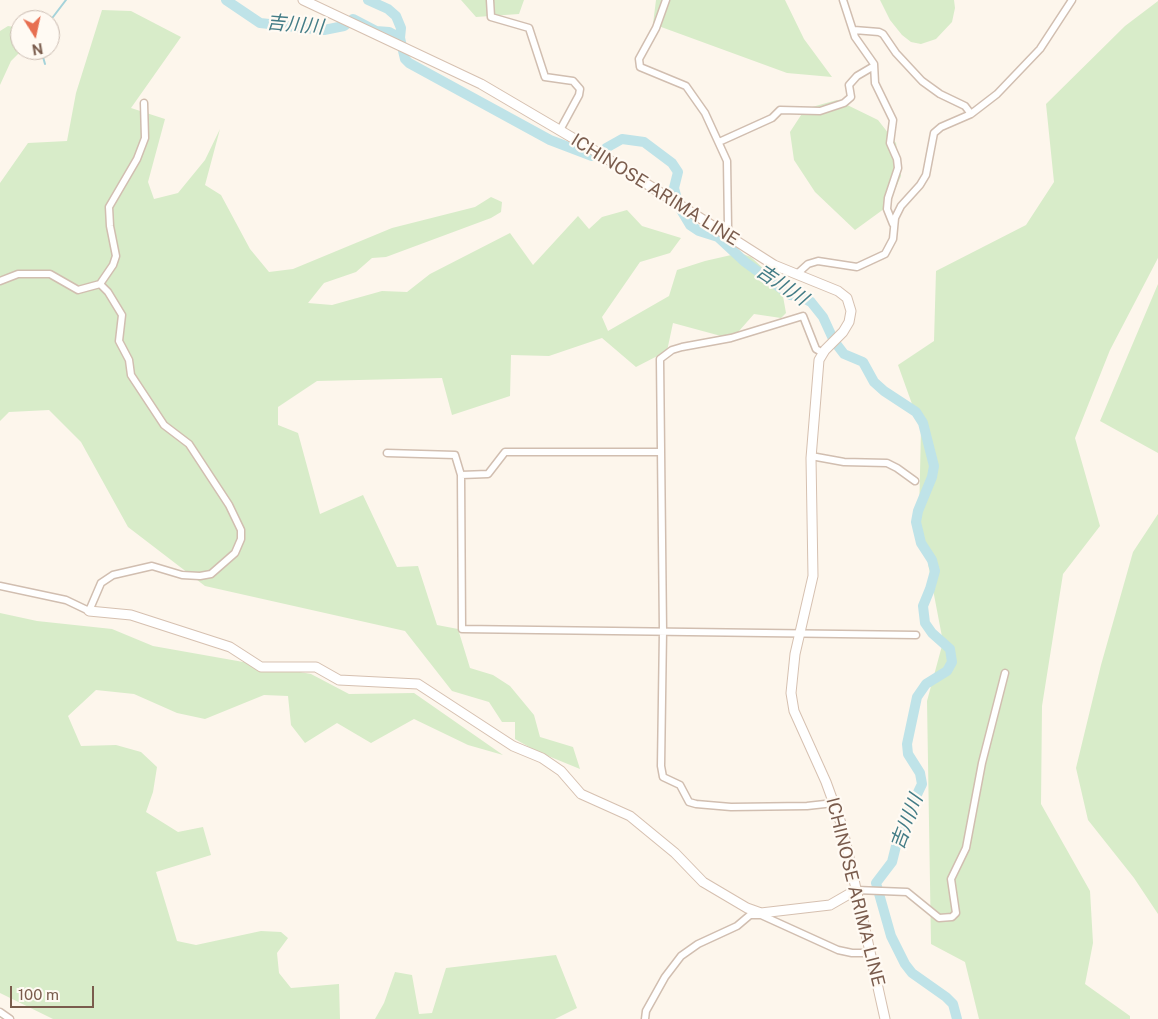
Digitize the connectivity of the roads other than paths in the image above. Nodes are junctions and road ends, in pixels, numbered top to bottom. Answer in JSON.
{"nodes":[{"id":1,"x":303,"y":0,"type":"edge"},
{"id":2,"x":490,"y":0,"type":"edge"},
{"id":3,"x":666,"y":0,"type":"edge"},
{"id":4,"x":843,"y":0,"type":"edge"},
{"id":5,"x":1072,"y":0,"type":"edge"},
{"id":6,"x":854,"y":30,"type":"junction"},
{"id":7,"x":874,"y":66,"type":"junction"},
{"id":8,"x":144,"y":103,"type":"dead end"},
{"id":9,"x":971,"y":114,"type":"junction"},
{"id":10,"x":560,"y":130,"type":"junction"},
{"id":11,"x":719,"y":142,"type":"junction"},
{"id":12,"x":894,"y":228,"type":"junction"},
{"id":13,"x":725,"y":233,"type":"junction"},
{"id":14,"x":797,"y":274,"type":"junction"},
{"id":15,"x":0,"y":281,"type":"edge"},
{"id":16,"x":100,"y":284,"type":"junction"},
{"id":17,"x":824,"y":352,"type":"junction"},
{"id":18,"x":661,"y":452,"type":"junction"},
{"id":19,"x":387,"y":453,"type":"dead end"},
{"id":20,"x":811,"y":456,"type":"junction"},
{"id":21,"x":461,"y":475,"type":"junction"},
{"id":22,"x":915,"y":481,"type":"dead end"},
{"id":23,"x":0,"y":586,"type":"edge"},
{"id":24,"x":90,"y":611,"type":"junction"},
{"id":25,"x":663,"y":631,"type":"junction"},
{"id":26,"x":800,"y":632,"type":"junction"},
{"id":27,"x":916,"y":635,"type":"dead end"},
{"id":28,"x":1005,"y":673,"type":"dead end"},
{"id":29,"x":834,"y":803,"type":"junction"},
{"id":30,"x":859,"y":891,"type":"junction"},
{"id":31,"x":761,"y":914,"type":"junction"},
{"id":32,"x":870,"y":953,"type":"junction"},
{"id":33,"x":0,"y":1012,"type":"edge"},
{"id":34,"x":10,"y":1019,"type":"edge"},
{"id":35,"x":645,"y":1019,"type":"edge"},
{"id":36,"x":885,"y":1019,"type":"edge"}],
"edges":[{"from":1,"to":10,"type":"main road","name":"ICHINOSE ARIMA LINE"},
{"from":2,"to":10,"type":"street"},
{"from":3,"to":11,"type":"street"},
{"from":4,"to":6,"type":"street"},
{"from":5,"to":9,"type":"street"},
{"from":6,"to":7,"type":"street"},
{"from":6,"to":9,"type":"street"},
{"from":7,"to":11,"type":"street"},
{"from":7,"to":12,"type":"street"},
{"from":8,"to":16,"type":"street"},
{"from":9,"to":12,"type":"street"},
{"from":10,"to":13,"type":"main road","name":"ICHINOSE ARIMA LINE"},
{"from":11,"to":13,"type":"street"},
{"from":12,"to":14,"type":"street"},
{"from":13,"to":14,"type":"main road","name":"ICHINOSE ARIMA LINE"},
{"from":14,"to":17,"type":"main road","name":"ICHINOSE ARIMA LINE"},
{"from":15,"to":16,"type":"street"},
{"from":16,"to":24,"type":"street"},
{"from":17,"to":18,"type":"street"},
{"from":17,"to":20,"type":"main road","name":"ICHINOSE ARIMA LINE"},
{"from":18,"to":21,"type":"street"},
{"from":18,"to":25,"type":"street"},
{"from":19,"to":21,"type":"street"},
{"from":20,"to":22,"type":"street"},
{"from":20,"to":26,"type":"main road","name":"ICHINOSE ARIMA LINE"},
{"from":21,"to":25,"type":"street"},
{"from":23,"to":24,"type":"street"},
{"from":24,"to":31,"type":"main road"},
{"from":25,"to":26,"type":"street"},
{"from":25,"to":29,"type":"street"},
{"from":26,"to":27,"type":"street"},
{"from":26,"to":29,"type":"main road","name":"ICHINOSE ARIMA LINE"},
{"from":28,"to":30,"type":"street"},
{"from":29,"to":30,"type":"main road","name":"ICHINOSE ARIMA LINE"},
{"from":30,"to":31,"type":"main road"},
{"from":30,"to":32,"type":"main road","name":"ICHINOSE ARIMA LINE"},
{"from":31,"to":32,"type":"street"},
{"from":31,"to":35,"type":"street"},
{"from":32,"to":36,"type":"main road","name":"ICHINOSE ARIMA LINE"},
{"from":33,"to":34,"type":"street"}]}
